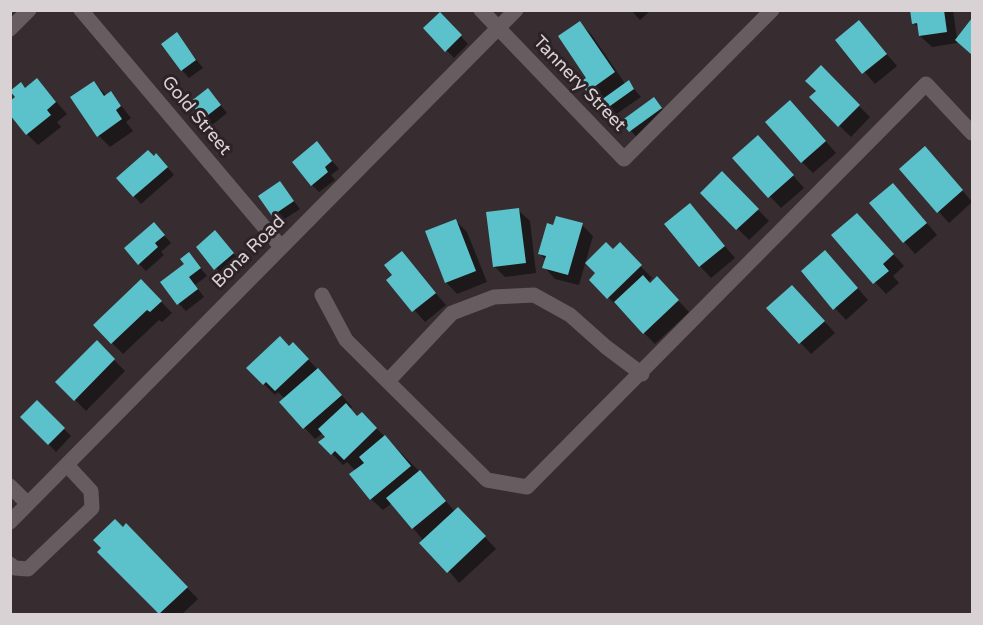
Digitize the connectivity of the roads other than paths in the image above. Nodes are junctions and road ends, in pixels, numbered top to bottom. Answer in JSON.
{"nodes":[{"id":1,"x":29,"y":10,"type":"edge"},
{"id":2,"x":81,"y":10,"type":"edge"},
{"id":3,"x":481,"y":10,"type":"edge"},
{"id":4,"x":516,"y":10,"type":"edge"},
{"id":5,"x":772,"y":10,"type":"edge"},
{"id":6,"x":10,"y":29,"type":"edge"},
{"id":7,"x":498,"y":29,"type":"junction"},
{"id":8,"x":972,"y":133,"type":"edge"},
{"id":9,"x":281,"y":247,"type":"junction"},
{"id":10,"x":321,"y":295,"type":"dead end"},
{"id":11,"x":642,"y":374,"type":"junction"},
{"id":12,"x":388,"y":381,"type":"junction"},
{"id":13,"x":67,"y":465,"type":"junction"},
{"id":14,"x":10,"y":486,"type":"edge"},
{"id":15,"x":28,"y":504,"type":"junction"},
{"id":16,"x":10,"y":522,"type":"edge"},
{"id":17,"x":10,"y":564,"type":"edge"}],
"edges":[{"from":1,"to":6,"type":"street"},
{"from":2,"to":9,"type":"street","name":"Gold Street"},
{"from":3,"to":7,"type":"street","name":"Tannery Street"},
{"from":4,"to":7,"type":"street","name":"Bona Road"},
{"from":5,"to":7,"type":"street","name":"Tannery Street"},
{"from":7,"to":9,"type":"street","name":"Bona Road"},
{"from":8,"to":11,"type":"street"},
{"from":9,"to":13,"type":"street","name":"Bona Road"},
{"from":10,"to":12,"type":"street"},
{"from":11,"to":12,"type":"street"},
{"from":11,"to":12,"type":"street"},
{"from":13,"to":15,"type":"street","name":"Bona Road"},
{"from":13,"to":17,"type":"street"},
{"from":14,"to":15,"type":"street"},
{"from":15,"to":16,"type":"street","name":"Bona Road"}]}
